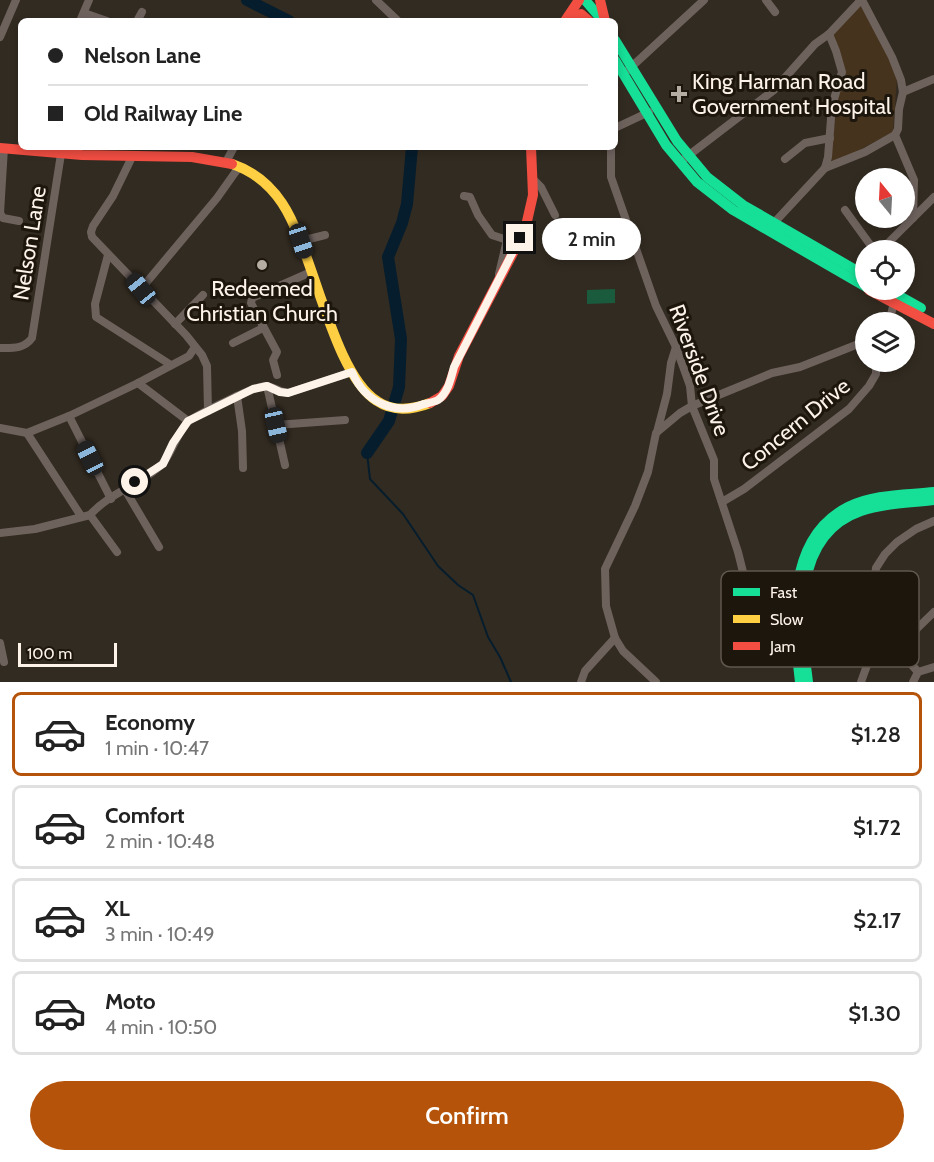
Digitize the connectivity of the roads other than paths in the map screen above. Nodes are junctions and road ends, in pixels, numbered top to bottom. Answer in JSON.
{"nodes":[{"id":1,"x":16,"y":0,"type":"edge"},
{"id":2,"x":89,"y":0,"type":"edge"},
{"id":3,"x":376,"y":0,"type":"edge"},
{"id":4,"x":571,"y":0,"type":"edge"},
{"id":5,"x":579,"y":0,"type":"edge"},
{"id":6,"x":585,"y":0,"type":"edge"},
{"id":7,"x":600,"y":0,"type":"edge"},
{"id":8,"x":704,"y":0,"type":"edge"},
{"id":9,"x":766,"y":0,"type":"edge"},
{"id":10,"x":861,"y":0,"type":"edge"},
{"id":11,"x":142,"y":12,"type":"dead end"},
{"id":12,"x":775,"y":12,"type":"dead end"},
{"id":13,"x":82,"y":17,"type":"edge"},
{"id":14,"x":139,"y":18,"type":"edge"},
{"id":15,"x":395,"y":18,"type":"edge"},
{"id":16,"x":565,"y":18,"type":"edge"},
{"id":17,"x":586,"y":18,"type":"edge"},
{"id":18,"x":588,"y":18,"type":"edge"},
{"id":19,"x":601,"y":18,"type":"edge"},
{"id":20,"x":603,"y":18,"type":"edge"},
{"id":21,"x":829,"y":34,"type":"junction"},
{"id":22,"x":0,"y":37,"type":"edge"},
{"id":23,"x":618,"y":48,"type":"edge"},
{"id":24,"x":618,"y":63,"type":"edge"},
{"id":25,"x":627,"y":71,"type":"junction"},
{"id":26,"x":934,"y":79,"type":"edge"},
{"id":27,"x":903,"y":93,"type":"junction"},
{"id":28,"x":651,"y":110,"type":"junction"},
{"id":29,"x":618,"y":126,"type":"edge"},
{"id":30,"x":895,"y":135,"type":"junction"},
{"id":31,"x":830,"y":138,"type":"junction"},
{"id":32,"x":2,"y":148,"type":"edge"},
{"id":33,"x":18,"y":149,"type":"edge"},
{"id":34,"x":38,"y":150,"type":"edge"},
{"id":35,"x":232,"y":150,"type":"edge"},
{"id":36,"x":531,"y":150,"type":"edge"},
{"id":37,"x":611,"y":150,"type":"edge"},
{"id":38,"x":78,"y":151,"type":"edge"},
{"id":39,"x":168,"y":151,"type":"edge"},
{"id":40,"x":61,"y":154,"type":"junction"},
{"id":41,"x":132,"y":157,"type":"junction"},
{"id":42,"x":684,"y":158,"type":"junction"},
{"id":43,"x":784,"y":159,"type":"dead end"},
{"id":44,"x":226,"y":162,"type":"junction"},
{"id":45,"x":239,"y":166,"type":"junction"},
{"id":46,"x":825,"y":168,"type":"junction"},
{"id":47,"x":909,"y":168,"type":"edge"},
{"id":48,"x":533,"y":179,"type":"junction"},
{"id":49,"x":464,"y":196,"type":"dead end"},
{"id":50,"x":934,"y":197,"type":"edge"},
{"id":51,"x":845,"y":210,"type":"dead end"},
{"id":52,"x":555,"y":215,"type":"dead end"},
{"id":53,"x":915,"y":217,"type":"edge"},
{"id":54,"x":19,"y":221,"type":"dead end"},
{"id":55,"x":770,"y":227,"type":"junction"},
{"id":56,"x":904,"y":228,"type":"edge"},
{"id":57,"x":325,"y":235,"type":"dead end"},
{"id":58,"x":867,"y":240,"type":"edge"},
{"id":59,"x":891,"y":240,"type":"edge"},
{"id":60,"x":301,"y":241,"type":"junction"},
{"id":61,"x":108,"y":255,"type":"junction"},
{"id":62,"x":311,"y":272,"type":"junction"},
{"id":63,"x":855,"y":272,"type":"edge"},
{"id":64,"x":499,"y":281,"type":"junction"},
{"id":65,"x":141,"y":289,"type":"junction"},
{"id":66,"x":203,"y":295,"type":"dead end"},
{"id":67,"x":901,"y":300,"type":"edge"},
{"id":68,"x":932,"y":318,"type":"edge"},
{"id":69,"x":175,"y":324,"type":"junction"},
{"id":70,"x":263,"y":326,"type":"junction"},
{"id":71,"x":233,"y":343,"type":"dead end"},
{"id":72,"x":855,"y":345,"type":"edge"},
{"id":73,"x":195,"y":347,"type":"junction"},
{"id":74,"x":676,"y":347,"type":"junction"},
{"id":75,"x":0,"y":348,"type":"edge"},
{"id":76,"x":171,"y":365,"type":"junction"},
{"id":77,"x":352,"y":372,"type":"junction"},
{"id":78,"x":876,"y":372,"type":"edge"},
{"id":79,"x":277,"y":375,"type":"dead end"},
{"id":80,"x":138,"y":383,"type":"junction"},
{"id":81,"x":267,"y":386,"type":"junction"},
{"id":82,"x":237,"y":396,"type":"junction"},
{"id":83,"x":692,"y":406,"type":"junction"},
{"id":84,"x":208,"y":411,"type":"junction"},
{"id":85,"x":69,"y":416,"type":"junction"},
{"id":86,"x":345,"y":420,"type":"dead end"},
{"id":87,"x":188,"y":421,"type":"junction"},
{"id":88,"x":276,"y":425,"type":"junction"},
{"id":89,"x":0,"y":428,"type":"edge"},
{"id":90,"x":27,"y":433,"type":"junction"},
{"id":91,"x":656,"y":433,"type":"junction"},
{"id":92,"x":285,"y":465,"type":"dead end"},
{"id":93,"x":243,"y":468,"type":"dead end"},
{"id":94,"x":124,"y":488,"type":"junction"},
{"id":95,"x":934,"y":492,"type":"edge"},
{"id":96,"x":111,"y":499,"type":"junction"},
{"id":97,"x":934,"y":500,"type":"edge"},
{"id":98,"x":722,"y":502,"type":"junction"},
{"id":99,"x":86,"y":515,"type":"junction"},
{"id":100,"x":934,"y":521,"type":"edge"},
{"id":101,"x":0,"y":533,"type":"edge"},
{"id":102,"x":159,"y":547,"type":"dead end"},
{"id":103,"x":117,"y":552,"type":"dead end"},
{"id":104,"x":743,"y":571,"type":"edge"},
{"id":105,"x":801,"y":571,"type":"edge"},
{"id":106,"x":808,"y":571,"type":"edge"},
{"id":107,"x":876,"y":571,"type":"edge"},
{"id":108,"x":934,"y":612,"type":"edge"},
{"id":109,"x":919,"y":627,"type":"edge"},
{"id":110,"x":615,"y":638,"type":"junction"},
{"id":111,"x":0,"y":643,"type":"edge"},
{"id":112,"x":4,"y":662,"type":"dead end"},
{"id":113,"x":798,"y":667,"type":"edge"},
{"id":114,"x":806,"y":667,"type":"edge"},
{"id":115,"x":866,"y":667,"type":"edge"},
{"id":116,"x":914,"y":667,"type":"edge"},
{"id":117,"x":934,"y":667,"type":"edge"},
{"id":118,"x":918,"y":672,"type":"junction"},
{"id":119,"x":581,"y":682,"type":"edge"},
{"id":120,"x":656,"y":682,"type":"edge"},
{"id":121,"x":800,"y":682,"type":"edge"},
{"id":122,"x":808,"y":682,"type":"edge"},
{"id":123,"x":861,"y":682,"type":"edge"},
{"id":124,"x":913,"y":682,"type":"edge"}],
"edges":[{"from":1,"to":22,"type":"street"},
{"from":2,"to":13,"type":"street"},
{"from":3,"to":15,"type":"street"},
{"from":4,"to":16,"type":"main road"},
{"from":5,"to":16,"type":"main road"},
{"from":5,"to":18,"type":"main road"},
{"from":6,"to":19,"type":"main road"},
{"from":7,"to":20,"type":"main road"},
{"from":8,"to":25,"type":"street"},
{"from":9,"to":12,"type":"street"},
{"from":10,"to":21,"type":"street"},
{"from":10,"to":27,"type":"street"},
{"from":11,"to":14,"type":"street"},
{"from":16,"to":17,"type":"main road"},
{"from":21,"to":31,"type":"street"},
{"from":21,"to":42,"type":"street"},
{"from":23,"to":25,"type":"main road"},
{"from":24,"to":25,"type":"main road"},
{"from":25,"to":28,"type":"main road"},
{"from":26,"to":27,"type":"street"},
{"from":27,"to":30,"type":"street"},
{"from":28,"to":29,"type":"street"},
{"from":28,"to":42,"type":"main road"},
{"from":30,"to":46,"type":"street"},
{"from":30,"to":47,"type":"street"},
{"from":31,"to":43,"type":"street"},
{"from":31,"to":46,"type":"street"},
{"from":32,"to":33,"type":"main road"},
{"from":32,"to":54,"type":"street"},
{"from":34,"to":40,"type":"main road"},
{"from":35,"to":44,"type":"street"},
{"from":36,"to":48,"type":"main road"},
{"from":37,"to":74,"type":"street","name":"Riverside Drive"},
{"from":38,"to":40,"type":"main road"},
{"from":38,"to":41,"type":"main road"},
{"from":39,"to":41,"type":"main road"},
{"from":39,"to":44,"type":"main road"},
{"from":40,"to":75,"type":"street","name":"Nelson Lane"},
{"from":41,"to":61,"type":"street"},
{"from":42,"to":55,"type":"main road"},
{"from":44,"to":45,"type":"main road"},
{"from":45,"to":60,"type":"main road"},
{"from":45,"to":65,"type":"street"},
{"from":46,"to":55,"type":"street"},
{"from":48,"to":52,"type":"street"},
{"from":48,"to":64,"type":"main road"},
{"from":49,"to":64,"type":"street"},
{"from":50,"to":53,"type":"street"},
{"from":51,"to":58,"type":"street"},
{"from":55,"to":63,"type":"main road"},
{"from":56,"to":59,"type":"street"},
{"from":57,"to":60,"type":"street"},
{"from":60,"to":62,"type":"main road"},
{"from":61,"to":65,"type":"street"},
{"from":61,"to":76,"type":"street"},
{"from":62,"to":70,"type":"street"},
{"from":62,"to":77,"type":"main road"},
{"from":64,"to":77,"type":"main road"},
{"from":65,"to":69,"type":"street"},
{"from":66,"to":69,"type":"street"},
{"from":67,"to":68,"type":"main road"},
{"from":69,"to":73,"type":"street"},
{"from":70,"to":71,"type":"street"},
{"from":70,"to":79,"type":"street"},
{"from":72,"to":83,"type":"street"},
{"from":73,"to":76,"type":"street"},
{"from":73,"to":84,"type":"street"},
{"from":74,"to":83,"type":"street","name":"Riverside Drive"},
{"from":74,"to":91,"type":"street"},
{"from":76,"to":80,"type":"street"},
{"from":77,"to":81,"type":"street"},
{"from":78,"to":98,"type":"street","name":"Concern Drive"},
{"from":80,"to":85,"type":"street"},
{"from":80,"to":87,"type":"street"},
{"from":81,"to":82,"type":"street"},
{"from":81,"to":88,"type":"street"},
{"from":82,"to":84,"type":"street"},
{"from":82,"to":93,"type":"street"},
{"from":83,"to":91,"type":"street"},
{"from":83,"to":98,"type":"street","name":"Riverside Drive"},
{"from":84,"to":87,"type":"street"},
{"from":85,"to":90,"type":"street"},
{"from":85,"to":96,"type":"street"},
{"from":86,"to":88,"type":"street"},
{"from":87,"to":94,"type":"street"},
{"from":88,"to":92,"type":"street"},
{"from":89,"to":90,"type":"street"},
{"from":90,"to":99,"type":"street"},
{"from":91,"to":110,"type":"street"},
{"from":94,"to":96,"type":"street"},
{"from":94,"to":102,"type":"street"},
{"from":95,"to":105,"type":"main road"},
{"from":96,"to":99,"type":"street"},
{"from":97,"to":106,"type":"main road"},
{"from":98,"to":104,"type":"street","name":"Riverside Drive"},
{"from":99,"to":101,"type":"street"},
{"from":99,"to":103,"type":"street"},
{"from":100,"to":107,"type":"street"},
{"from":108,"to":109,"type":"street"},
{"from":110,"to":119,"type":"street"},
{"from":110,"to":120,"type":"street"},
{"from":111,"to":112,"type":"street"},
{"from":113,"to":121,"type":"main road"},
{"from":114,"to":122,"type":"main road"},
{"from":115,"to":123,"type":"street"},
{"from":116,"to":118,"type":"street"},
{"from":117,"to":118,"type":"street"},
{"from":118,"to":124,"type":"street"}]}
